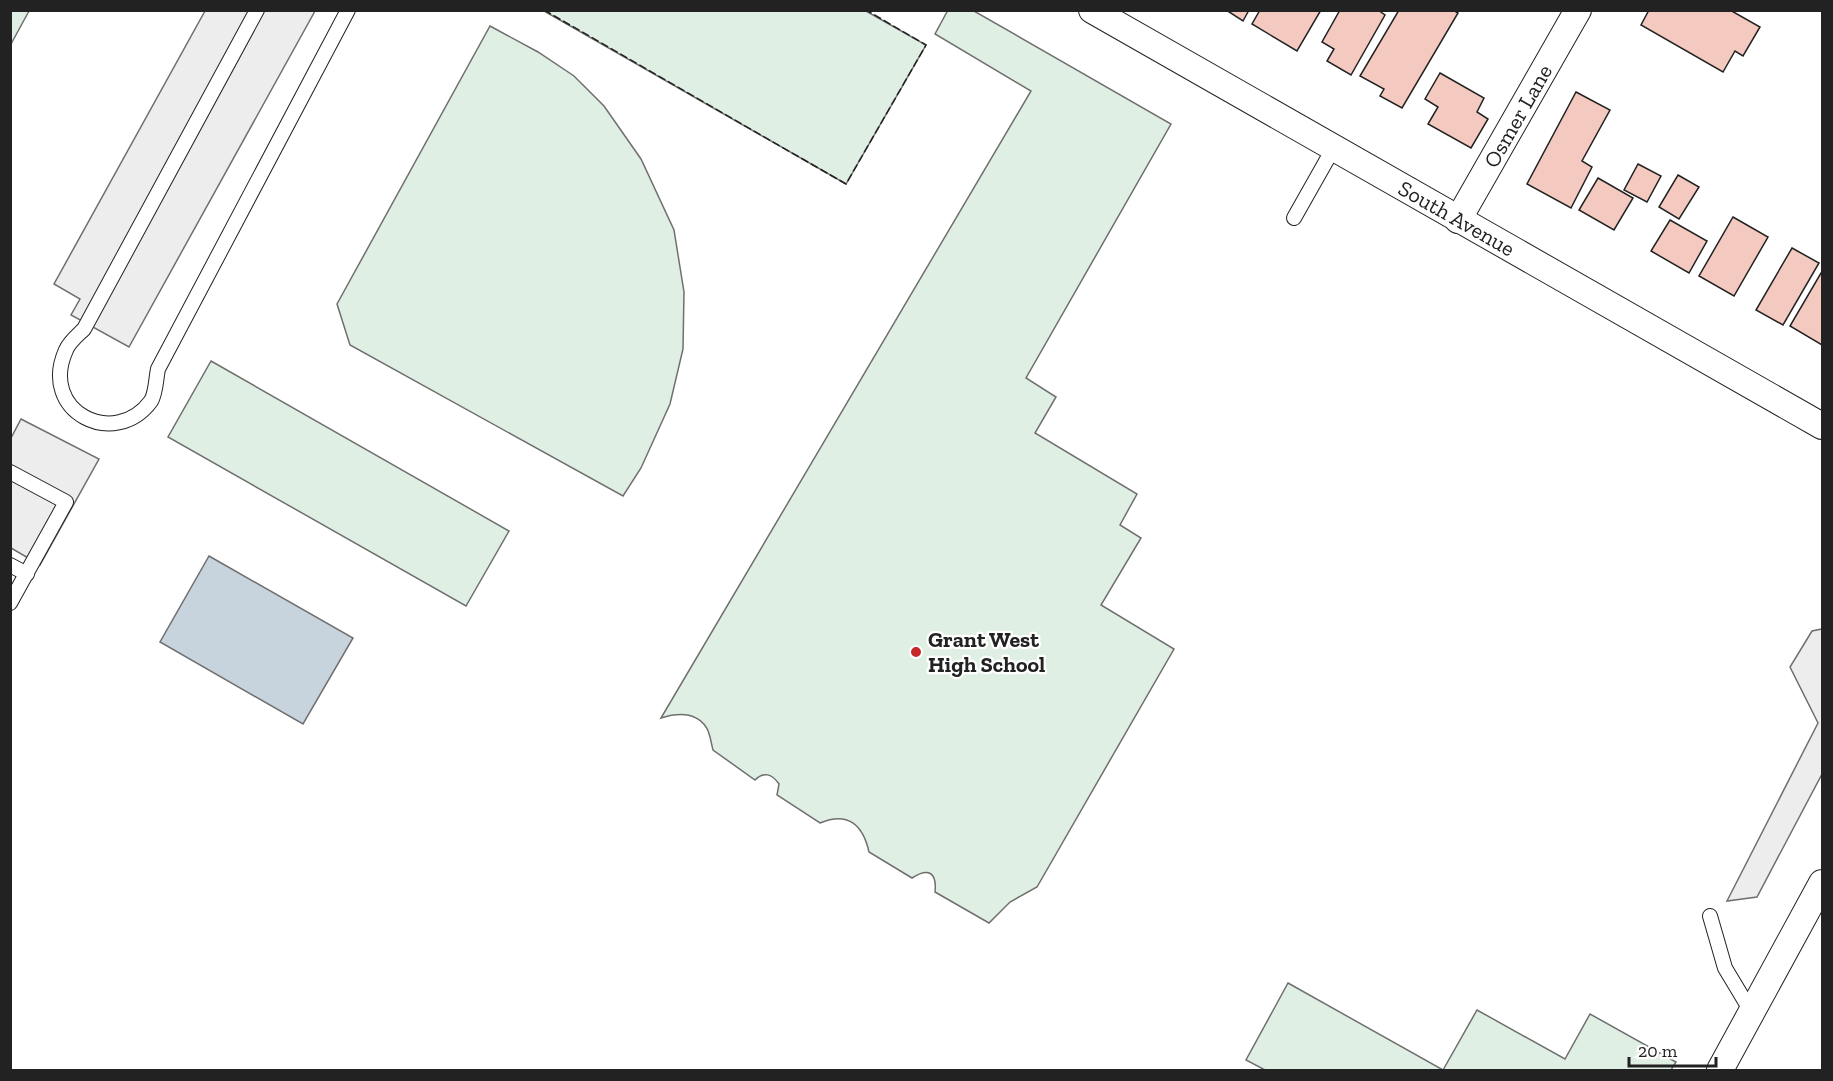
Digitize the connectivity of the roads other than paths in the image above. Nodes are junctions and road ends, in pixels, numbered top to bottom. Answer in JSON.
{"nodes":[{"id":1,"x":257,"y":10,"type":"edge"},
{"id":2,"x":348,"y":10,"type":"edge"},
{"id":3,"x":1092,"y":10,"type":"edge"},
{"id":4,"x":1578,"y":10,"type":"edge"},
{"id":5,"x":1333,"y":149,"type":"junction"},
{"id":6,"x":1294,"y":218,"type":"dead end"},
{"id":7,"x":1458,"y":220,"type":"junction"},
{"id":8,"x":1822,"y":426,"type":"edge"},
{"id":9,"x":10,"y":472,"type":"edge"},
{"id":10,"x":10,"y":564,"type":"edge"},
{"id":11,"x":27,"y":574,"type":"junction"},
{"id":12,"x":10,"y":603,"type":"edge"},
{"id":13,"x":1822,"y":884,"type":"edge"},
{"id":14,"x":1710,"y":916,"type":"dead end"},
{"id":15,"x":1752,"y":1013,"type":"junction"},
{"id":16,"x":1720,"y":1071,"type":"edge"}],
"edges":[{"from":1,"to":2,"type":"lane"},
{"from":3,"to":5,"type":"street","name":"South Avenue"},
{"from":4,"to":7,"type":"street","name":"Osmer Lane"},
{"from":5,"to":6,"type":"lane"},
{"from":5,"to":7,"type":"street","name":"South Avenue"},
{"from":7,"to":8,"type":"street","name":"South Avenue"},
{"from":9,"to":11,"type":"lane"},
{"from":10,"to":11,"type":"lane"},
{"from":11,"to":12,"type":"lane"},
{"from":13,"to":15,"type":"street"},
{"from":14,"to":15,"type":"lane"},
{"from":15,"to":16,"type":"street"}]}
